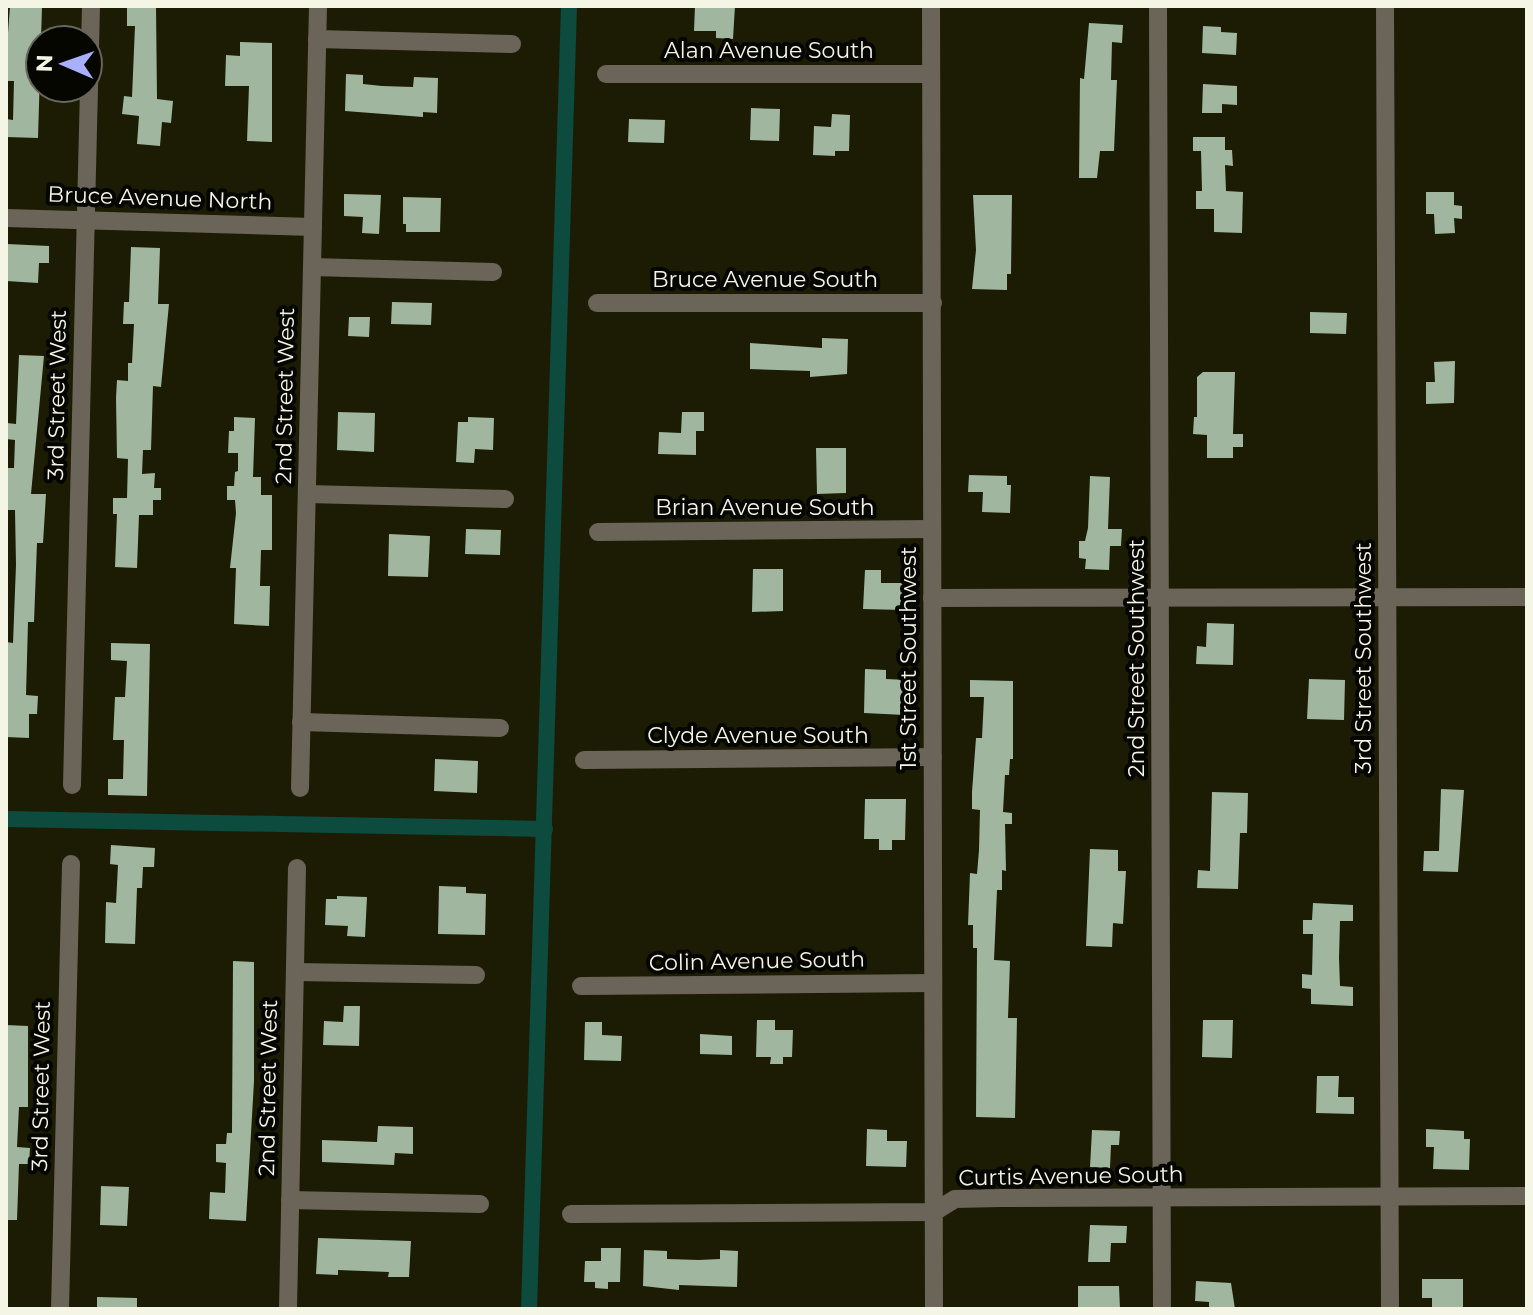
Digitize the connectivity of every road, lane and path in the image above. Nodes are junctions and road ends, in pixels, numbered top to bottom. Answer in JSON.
{"nodes":[{"id":1,"x":91,"y":6,"type":"edge"},
{"id":2,"x":318,"y":6,"type":"edge"},
{"id":3,"x":931,"y":6,"type":"edge"},
{"id":4,"x":1158,"y":6,"type":"edge"},
{"id":5,"x":1385,"y":6,"type":"edge"},
{"id":6,"x":317,"y":39,"type":"junction"},
{"id":7,"x":512,"y":44,"type":"dead end"},
{"id":8,"x":606,"y":74,"type":"dead end"},
{"id":9,"x":931,"y":74,"type":"junction"},
{"id":10,"x":6,"y":218,"type":"edge"},
{"id":11,"x":86,"y":220,"type":"junction"},
{"id":12,"x":313,"y":227,"type":"junction"},
{"id":13,"x":312,"y":267,"type":"junction"},
{"id":14,"x":493,"y":272,"type":"dead end"},
{"id":15,"x":597,"y":303,"type":"dead end"},
{"id":16,"x":933,"y":303,"type":"junction"},
{"id":17,"x":307,"y":494,"type":"junction"},
{"id":18,"x":505,"y":499,"type":"dead end"},
{"id":19,"x":932,"y":529,"type":"junction"},
{"id":20,"x":598,"y":532,"type":"dead end"},
{"id":21,"x":1527,"y":597,"type":"edge"},
{"id":22,"x":932,"y":598,"type":"junction"},
{"id":23,"x":1160,"y":598,"type":"junction"},
{"id":24,"x":1387,"y":598,"type":"junction"},
{"id":25,"x":301,"y":722,"type":"junction"},
{"id":26,"x":500,"y":728,"type":"dead end"},
{"id":27,"x":933,"y":757,"type":"junction"},
{"id":28,"x":584,"y":760,"type":"dead end"},
{"id":29,"x":72,"y":785,"type":"dead end"},
{"id":30,"x":300,"y":788,"type":"dead end"},
{"id":31,"x":71,"y":864,"type":"dead end"},
{"id":32,"x":297,"y":868,"type":"dead end"},
{"id":33,"x":295,"y":972,"type":"junction"},
{"id":34,"x":476,"y":975,"type":"dead end"},
{"id":35,"x":933,"y":983,"type":"junction"},
{"id":36,"x":581,"y":986,"type":"dead end"},
{"id":37,"x":1527,"y":1196,"type":"edge"},
{"id":38,"x":1389,"y":1197,"type":"junction"},
{"id":39,"x":1162,"y":1198,"type":"junction"},
{"id":40,"x":290,"y":1200,"type":"junction"},
{"id":41,"x":480,"y":1204,"type":"dead end"},
{"id":42,"x":934,"y":1212,"type":"junction"},
{"id":43,"x":571,"y":1214,"type":"dead end"},
{"id":44,"x":60,"y":1309,"type":"edge"},
{"id":45,"x":288,"y":1309,"type":"edge"},
{"id":46,"x":934,"y":1309,"type":"edge"},
{"id":47,"x":1162,"y":1309,"type":"edge"},
{"id":48,"x":1390,"y":1309,"type":"edge"}],
"edges":[{"from":1,"to":11,"type":"street","name":"3rd Street West"},
{"from":2,"to":6,"type":"street","name":"2nd Street West"},
{"from":3,"to":9,"type":"street","name":"1st Street Southwest"},
{"from":4,"to":23,"type":"street","name":"2nd Street Southwest"},
{"from":5,"to":24,"type":"street","name":"3rd Street Southwest"},
{"from":6,"to":7,"type":"street"},
{"from":6,"to":12,"type":"street","name":"2nd Street West"},
{"from":8,"to":9,"type":"street","name":"Alan Avenue South"},
{"from":9,"to":16,"type":"street","name":"1st Street Southwest"},
{"from":10,"to":11,"type":"street","name":"Bruce Avenue North"},
{"from":11,"to":12,"type":"street","name":"Bruce Avenue North"},
{"from":11,"to":29,"type":"street","name":"3rd Street West"},
{"from":12,"to":13,"type":"street","name":"2nd Street West"},
{"from":13,"to":14,"type":"street"},
{"from":13,"to":17,"type":"street","name":"2nd Street West"},
{"from":15,"to":16,"type":"street","name":"Bruce Avenue South"},
{"from":16,"to":19,"type":"street","name":"1st Street Southwest"},
{"from":17,"to":18,"type":"street"},
{"from":17,"to":25,"type":"street","name":"2nd Street West"},
{"from":19,"to":20,"type":"street","name":"Brian Avenue South"},
{"from":19,"to":22,"type":"street","name":"1st Street Southwest"},
{"from":21,"to":24,"type":"street"},
{"from":22,"to":23,"type":"street"},
{"from":22,"to":27,"type":"street","name":"1st Street Southwest"},
{"from":23,"to":24,"type":"street"},
{"from":23,"to":39,"type":"street","name":"2nd Street Southwest"},
{"from":24,"to":38,"type":"street","name":"3rd Street Southwest"},
{"from":25,"to":26,"type":"street"},
{"from":25,"to":30,"type":"street","name":"2nd Street West"},
{"from":27,"to":28,"type":"street","name":"Clyde Avenue South"},
{"from":27,"to":35,"type":"street","name":"1st Street Southwest"},
{"from":31,"to":44,"type":"street","name":"3rd Street West"},
{"from":32,"to":33,"type":"street","name":"2nd Street West"},
{"from":33,"to":34,"type":"street"},
{"from":33,"to":40,"type":"street","name":"2nd Street West"},
{"from":35,"to":36,"type":"street","name":"Colin Avenue South"},
{"from":35,"to":42,"type":"street","name":"1st Street Southwest"},
{"from":37,"to":38,"type":"street","name":"Curtis Avenue South"},
{"from":38,"to":39,"type":"street","name":"Curtis Avenue South"},
{"from":38,"to":48,"type":"street","name":"3rd Street Southwest"},
{"from":39,"to":42,"type":"street","name":"Curtis Avenue South"},
{"from":39,"to":47,"type":"street","name":"2nd Street Southwest"},
{"from":40,"to":41,"type":"street"},
{"from":40,"to":45,"type":"street","name":"2nd Street West"},
{"from":42,"to":43,"type":"street","name":"Curtis Avenue South"},
{"from":42,"to":46,"type":"street","name":"1st Street Southwest"}]}
